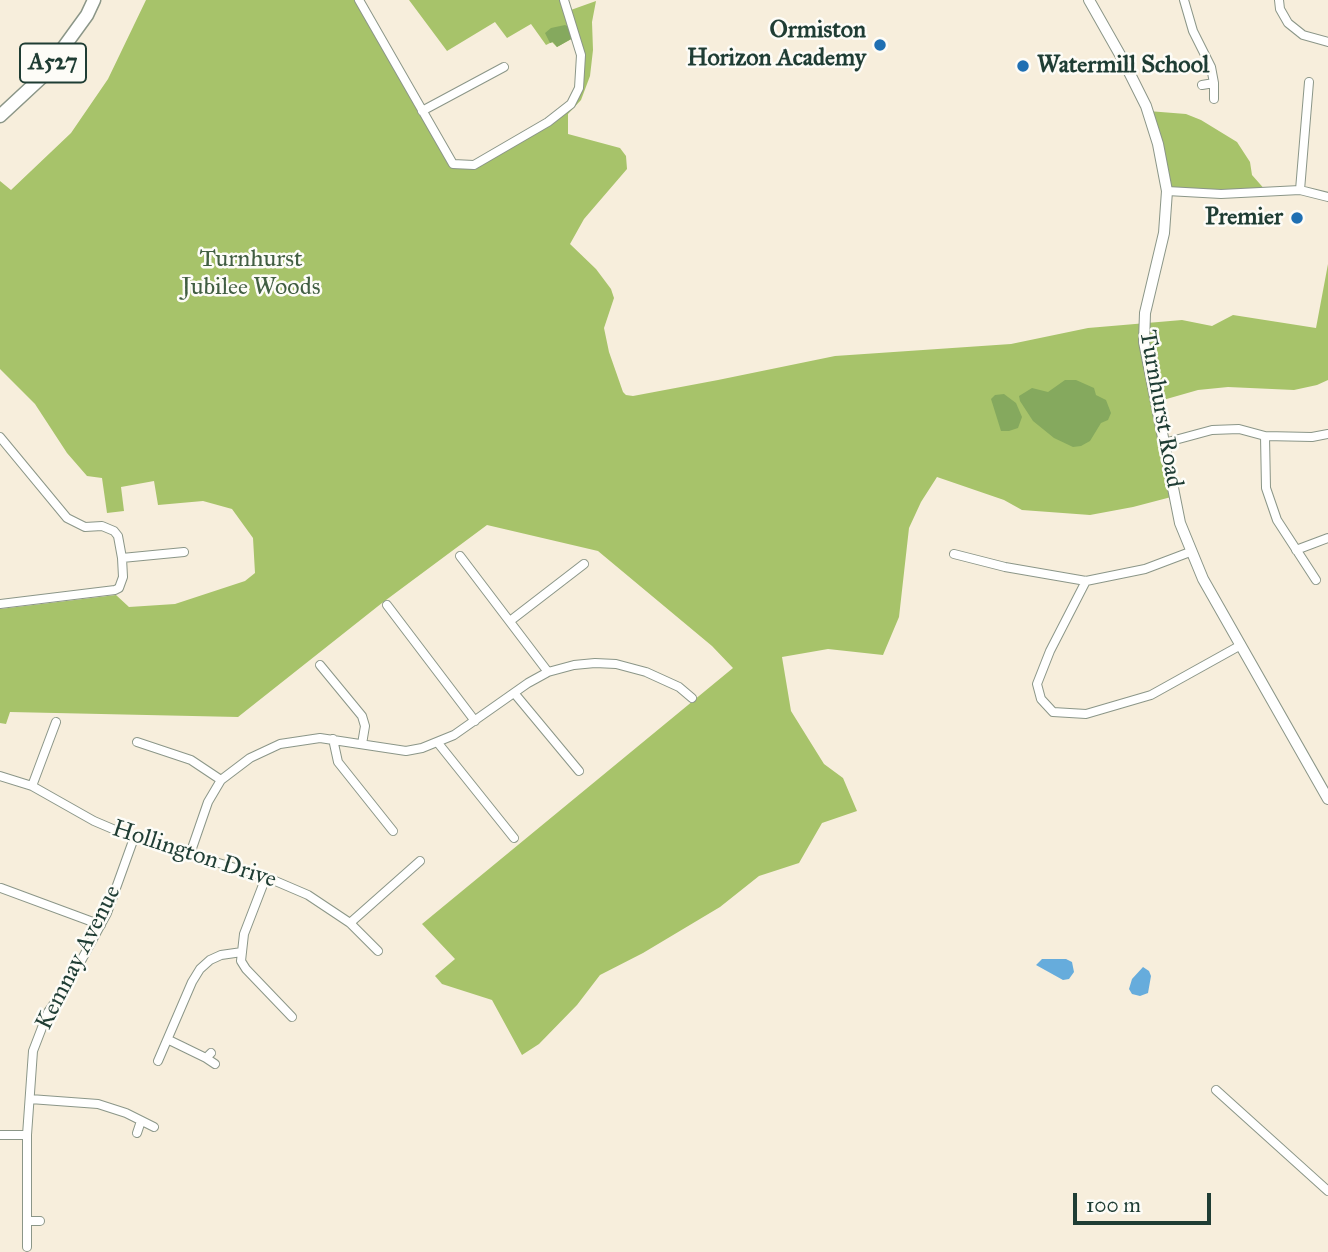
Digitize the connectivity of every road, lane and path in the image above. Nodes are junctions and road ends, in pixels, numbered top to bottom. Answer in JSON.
{"nodes":[{"id":1,"x":94,"y":0,"type":"edge"},
{"id":2,"x":359,"y":0,"type":"edge"},
{"id":3,"x":564,"y":0,"type":"edge"},
{"id":4,"x":1089,"y":0,"type":"edge"},
{"id":5,"x":1184,"y":0,"type":"edge"},
{"id":6,"x":1279,"y":0,"type":"edge"},
{"id":7,"x":1328,"y":42,"type":"edge"},
{"id":8,"x":504,"y":67,"type":"dead end"},
{"id":9,"x":1309,"y":82,"type":"dead end"},
{"id":10,"x":1214,"y":83,"type":"junction"},
{"id":11,"x":1202,"y":85,"type":"dead end"},
{"id":12,"x":1214,"y":99,"type":"dead end"},
{"id":13,"x":422,"y":111,"type":"junction"},
{"id":14,"x":0,"y":116,"type":"edge"},
{"id":15,"x":1300,"y":190,"type":"junction"},
{"id":16,"x":1167,"y":191,"type":"junction"},
{"id":17,"x":1328,"y":197,"type":"edge"},
{"id":18,"x":1328,"y":434,"type":"edge"},
{"id":19,"x":1265,"y":436,"type":"junction"},
{"id":20,"x":0,"y":437,"type":"edge"},
{"id":21,"x":1164,"y":443,"type":"junction"},
{"id":22,"x":1328,"y":538,"type":"edge"},
{"id":23,"x":1296,"y":550,"type":"junction"},
{"id":24,"x":184,"y":552,"type":"dead end"},
{"id":25,"x":1190,"y":552,"type":"junction"},
{"id":26,"x":954,"y":554,"type":"dead end"},
{"id":27,"x":460,"y":556,"type":"dead end"},
{"id":28,"x":122,"y":558,"type":"junction"},
{"id":29,"x":584,"y":565,"type":"dead end"},
{"id":30,"x":572,"y":573,"type":"junction"},
{"id":31,"x":1317,"y":580,"type":"dead end"},
{"id":32,"x":1086,"y":581,"type":"junction"},
{"id":33,"x":579,"y":582,"type":"dead end"},
{"id":34,"x":0,"y":604,"type":"edge"},
{"id":35,"x":387,"y":605,"type":"dead end"},
{"id":36,"x":510,"y":621,"type":"junction"},
{"id":37,"x":1241,"y":645,"type":"junction"},
{"id":38,"x":320,"y":666,"type":"dead end"},
{"id":39,"x":548,"y":672,"type":"junction"},
{"id":40,"x":515,"y":694,"type":"junction"},
{"id":41,"x":692,"y":698,"type":"dead end"},
{"id":42,"x":475,"y":721,"type":"junction"},
{"id":43,"x":56,"y":722,"type":"dead end"},
{"id":44,"x":333,"y":739,"type":"junction"},
{"id":45,"x":136,"y":742,"type":"dead end"},
{"id":46,"x":438,"y":743,"type":"junction"},
{"id":47,"x":362,"y":744,"type":"junction"},
{"id":48,"x":582,"y":757,"type":"dead end"},
{"id":49,"x":573,"y":764,"type":"junction"},
{"id":50,"x":579,"y":771,"type":"dead end"},
{"id":51,"x":0,"y":776,"type":"edge"},
{"id":52,"x":222,"y":780,"type":"junction"},
{"id":53,"x":32,"y":786,"type":"junction"},
{"id":54,"x":1328,"y":799,"type":"edge"},
{"id":55,"x":393,"y":831,"type":"dead end"},
{"id":56,"x":134,"y":838,"type":"junction"},
{"id":57,"x":514,"y":838,"type":"dead end"},
{"id":58,"x":190,"y":854,"type":"junction"},
{"id":59,"x":420,"y":860,"type":"dead end"},
{"id":60,"x":266,"y":877,"type":"junction"},
{"id":61,"x":14,"y":881,"type":"dead end"},
{"id":62,"x":1,"y":888,"type":"edge"},
{"id":63,"x":11,"y":892,"type":"junction"},
{"id":64,"x":350,"y":923,"type":"junction"},
{"id":65,"x":101,"y":925,"type":"junction"},
{"id":66,"x":378,"y":951,"type":"dead end"},
{"id":67,"x":242,"y":952,"type":"junction"},
{"id":68,"x":295,"y":1003,"type":"dead end"},
{"id":69,"x":169,"y":1040,"type":"junction"},
{"id":70,"x":158,"y":1061,"type":"dead end"},
{"id":71,"x":215,"y":1064,"type":"dead end"},
{"id":72,"x":1216,"y":1090,"type":"dead end"},
{"id":73,"x":30,"y":1099,"type":"junction"},
{"id":74,"x":141,"y":1121,"type":"junction"},
{"id":75,"x":155,"y":1127,"type":"dead end"},
{"id":76,"x":137,"y":1133,"type":"dead end"},
{"id":77,"x":0,"y":1135,"type":"edge"},
{"id":78,"x":27,"y":1135,"type":"junction"},
{"id":79,"x":1328,"y":1191,"type":"edge"},
{"id":80,"x":27,"y":1221,"type":"junction"},
{"id":81,"x":40,"y":1221,"type":"dead end"},
{"id":82,"x":27,"y":1247,"type":"dead end"}],
"edges":[{"from":1,"to":14,"type":"main road","number":"A527"},
{"from":2,"to":13,"type":"street"},
{"from":3,"to":13,"type":"street"},
{"from":4,"to":16,"type":"street","name":"Turnhurst Road"},
{"from":5,"to":10,"type":"street"},
{"from":6,"to":7,"type":"street"},
{"from":8,"to":13,"type":"street"},
{"from":9,"to":15,"type":"street"},
{"from":10,"to":11,"type":"street"},
{"from":10,"to":12,"type":"street"},
{"from":15,"to":16,"type":"street"},
{"from":15,"to":17,"type":"street"},
{"from":16,"to":21,"type":"street","name":"Turnhurst Road"},
{"from":18,"to":19,"type":"street"},
{"from":19,"to":21,"type":"street"},
{"from":19,"to":23,"type":"street"},
{"from":20,"to":28,"type":"street"},
{"from":21,"to":25,"type":"street","name":"Turnhurst Road"},
{"from":22,"to":23,"type":"street"},
{"from":23,"to":31,"type":"street"},
{"from":24,"to":28,"type":"street"},
{"from":25,"to":32,"type":"street"},
{"from":25,"to":37,"type":"street","name":"Turnhurst Road"},
{"from":26,"to":32,"type":"street"},
{"from":27,"to":36,"type":"street"},
{"from":28,"to":34,"type":"street"},
{"from":29,"to":30,"type":"street"},
{"from":30,"to":33,"type":"street"},
{"from":30,"to":36,"type":"street"},
{"from":32,"to":37,"type":"street"},
{"from":35,"to":42,"type":"street"},
{"from":36,"to":39,"type":"street"},
{"from":37,"to":54,"type":"street","name":"Turnhurst Road"},
{"from":38,"to":47,"type":"street"},
{"from":39,"to":40,"type":"street"},
{"from":39,"to":41,"type":"street"},
{"from":40,"to":42,"type":"street"},
{"from":40,"to":49,"type":"street"},
{"from":42,"to":46,"type":"street"},
{"from":43,"to":53,"type":"street"},
{"from":44,"to":47,"type":"street"},
{"from":44,"to":52,"type":"street"},
{"from":44,"to":55,"type":"street"},
{"from":45,"to":52,"type":"street"},
{"from":46,"to":47,"type":"street"},
{"from":46,"to":57,"type":"street"},
{"from":48,"to":49,"type":"street"},
{"from":49,"to":50,"type":"street"},
{"from":51,"to":53,"type":"street","name":"Hollington Drive"},
{"from":52,"to":58,"type":"street"},
{"from":53,"to":56,"type":"street","name":"Hollington Drive"},
{"from":56,"to":58,"type":"street","name":"Hollington Drive"},
{"from":56,"to":65,"type":"street","name":"Kemnay Avenue"},
{"from":58,"to":60,"type":"street","name":"Hollington Drive"},
{"from":59,"to":64,"type":"street"},
{"from":60,"to":64,"type":"street","name":"Hollington Drive"},
{"from":60,"to":67,"type":"street"},
{"from":61,"to":63,"type":"street"},
{"from":62,"to":63,"type":"street"},
{"from":63,"to":65,"type":"street"},
{"from":64,"to":66,"type":"street","name":"Hollington Drive"},
{"from":65,"to":73,"type":"street","name":"Kemnay Avenue"},
{"from":67,"to":68,"type":"street"},
{"from":67,"to":69,"type":"street"},
{"from":69,"to":70,"type":"street"},
{"from":69,"to":71,"type":"street"},
{"from":72,"to":79,"type":"street"},
{"from":73,"to":74,"type":"street"},
{"from":73,"to":78,"type":"street","name":"Kemnay Avenue"},
{"from":74,"to":75,"type":"street"},
{"from":74,"to":76,"type":"street"},
{"from":77,"to":78,"type":"street"},
{"from":78,"to":80,"type":"street","name":"Kemnay Avenue"},
{"from":80,"to":81,"type":"street"},
{"from":80,"to":82,"type":"street","name":"Kemnay Avenue"}]}
